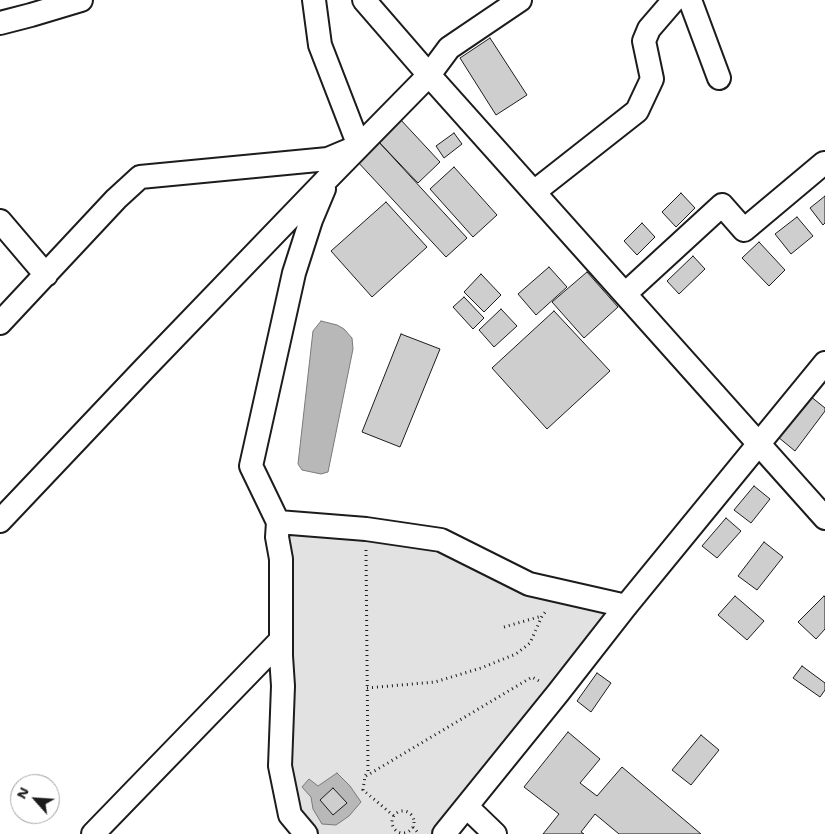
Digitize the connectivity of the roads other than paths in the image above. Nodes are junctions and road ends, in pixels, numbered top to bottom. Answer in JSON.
{"nodes":[{"id":1,"x":81,"y":0,"type":"edge"},
{"id":2,"x":314,"y":0,"type":"edge"},
{"id":3,"x":364,"y":0,"type":"edge"},
{"id":4,"x":520,"y":0,"type":"edge"},
{"id":5,"x":674,"y":0,"type":"edge"},
{"id":6,"x":690,"y":0,"type":"edge"},
{"id":7,"x":0,"y":23,"type":"edge"},
{"id":8,"x":429,"y":75,"type":"junction"},
{"id":9,"x":719,"y":78,"type":"dead end"},
{"id":10,"x":359,"y":146,"type":"junction"},
{"id":11,"x":825,"y":165,"type":"edge"},
{"id":12,"x":329,"y":177,"type":"junction"},
{"id":13,"x":534,"y":192,"type":"junction"},
{"id":14,"x":0,"y":221,"type":"edge"},
{"id":15,"x":46,"y":274,"type":"junction"},
{"id":16,"x":624,"y":294,"type":"junction"},
{"id":17,"x":0,"y":323,"type":"edge"},
{"id":18,"x":825,"y":363,"type":"edge"},
{"id":19,"x":758,"y":444,"type":"junction"},
{"id":20,"x":825,"y":518,"type":"edge"},
{"id":21,"x":0,"y":521,"type":"edge"},
{"id":22,"x":278,"y":522,"type":"junction"},
{"id":23,"x":626,"y":606,"type":"junction"},
{"id":24,"x":281,"y":640,"type":"junction"},
{"id":25,"x":467,"y":807,"type":"junction"},
{"id":26,"x":93,"y":834,"type":"edge"},
{"id":27,"x":306,"y":834,"type":"edge"},
{"id":28,"x":444,"y":834,"type":"edge"},
{"id":29,"x":495,"y":834,"type":"edge"}],
"edges":[{"from":1,"to":7,"type":"street"},
{"from":2,"to":10,"type":"street"},
{"from":3,"to":8,"type":"street"},
{"from":4,"to":8,"type":"street"},
{"from":5,"to":13,"type":"street"},
{"from":6,"to":9,"type":"street"},
{"from":8,"to":10,"type":"street"},
{"from":8,"to":13,"type":"street"},
{"from":10,"to":12,"type":"street"},
{"from":10,"to":15,"type":"street"},
{"from":11,"to":16,"type":"street"},
{"from":12,"to":21,"type":"street"},
{"from":12,"to":22,"type":"street"},
{"from":13,"to":16,"type":"street"},
{"from":14,"to":15,"type":"street"},
{"from":15,"to":17,"type":"street"},
{"from":16,"to":19,"type":"street"},
{"from":18,"to":19,"type":"street"},
{"from":19,"to":20,"type":"street"},
{"from":19,"to":23,"type":"street"},
{"from":22,"to":23,"type":"street"},
{"from":22,"to":24,"type":"street"},
{"from":23,"to":25,"type":"street"},
{"from":24,"to":26,"type":"street"},
{"from":24,"to":27,"type":"street"},
{"from":25,"to":28,"type":"street"},
{"from":25,"to":29,"type":"street"}]}
